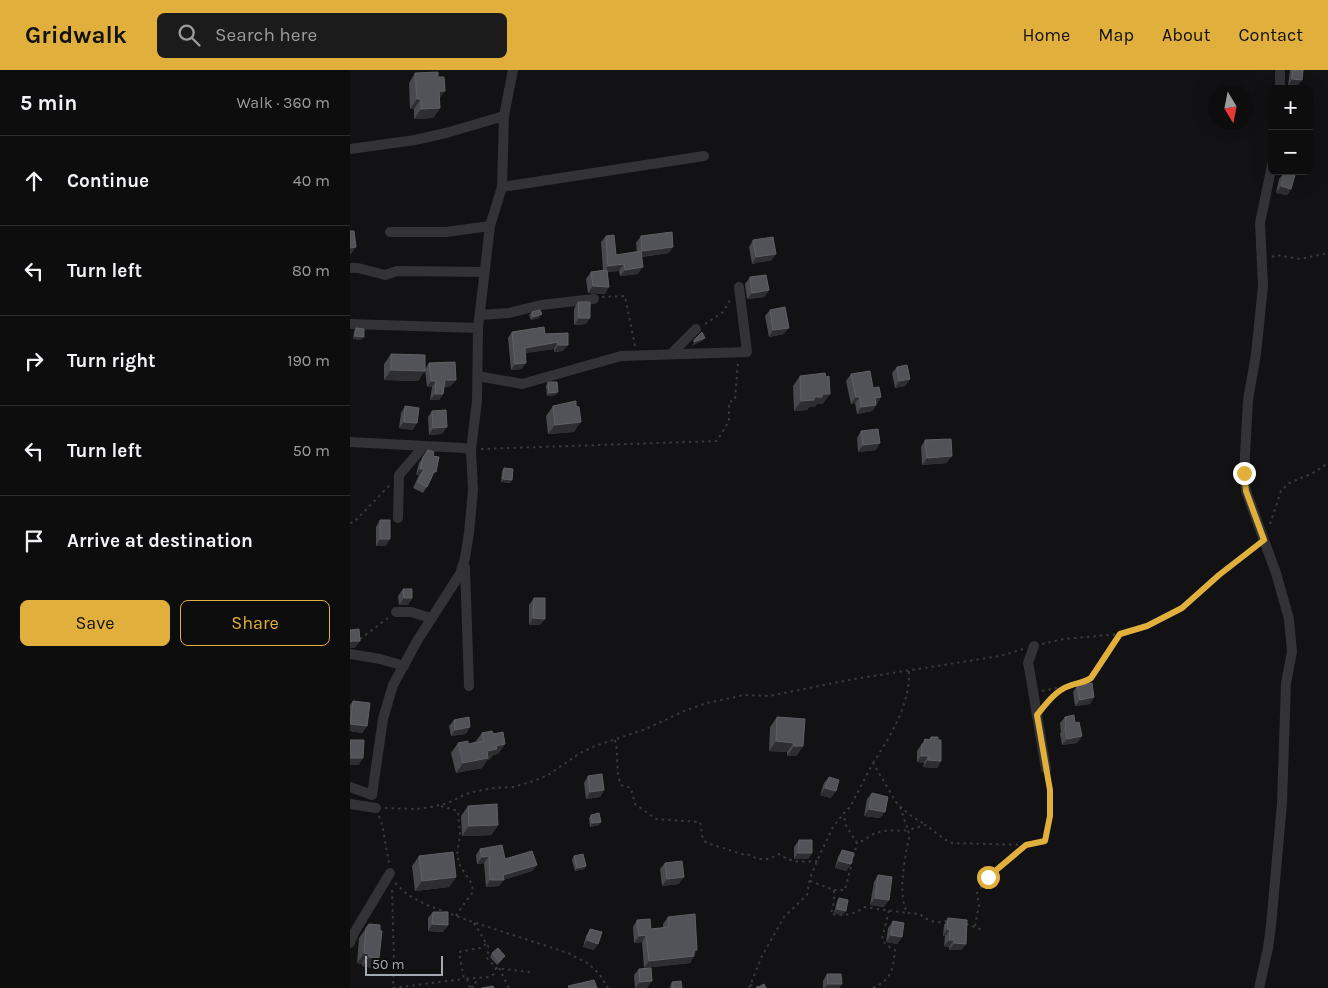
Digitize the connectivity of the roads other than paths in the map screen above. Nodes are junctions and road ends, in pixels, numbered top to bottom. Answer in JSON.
{"nodes":[{"id":1,"x":513,"y":70,"type":"edge"},
{"id":2,"x":1280,"y":70,"type":"edge"},
{"id":3,"x":1280,"y":85,"type":"edge"},
{"id":4,"x":504,"y":116,"type":"junction"},
{"id":5,"x":350,"y":149,"type":"edge"},
{"id":6,"x":704,"y":156,"type":"dead end"},
{"id":7,"x":1270,"y":175,"type":"edge"},
{"id":8,"x":502,"y":187,"type":"junction"},
{"id":9,"x":490,"y":226,"type":"junction"},
{"id":10,"x":390,"y":232,"type":"dead end"},
{"id":11,"x":350,"y":268,"type":"edge"},
{"id":12,"x":485,"y":272,"type":"junction"},
{"id":13,"x":739,"y":287,"type":"road end"},
{"id":14,"x":594,"y":299,"type":"road end"},
{"id":15,"x":480,"y":315,"type":"junction"},
{"id":16,"x":350,"y":324,"type":"edge"},
{"id":17,"x":478,"y":328,"type":"junction"},
{"id":18,"x":696,"y":329,"type":"road end"},
{"id":19,"x":671,"y":354,"type":"junction"},
{"id":20,"x":478,"y":376,"type":"junction"},
{"id":21,"x":350,"y":442,"type":"edge"},
{"id":22,"x":424,"y":446,"type":"junction"},
{"id":23,"x":471,"y":450,"type":"junction"},
{"id":24,"x":398,"y":518,"type":"dead end"},
{"id":25,"x":465,"y":558,"type":"junction"},
{"id":26,"x":396,"y":612,"type":"road end"},
{"id":27,"x":431,"y":618,"type":"junction"},
{"id":28,"x":1034,"y":646,"type":"road end"},
{"id":29,"x":352,"y":654,"type":"edge"},
{"id":30,"x":404,"y":666,"type":"junction"},
{"id":31,"x":469,"y":686,"type":"dead end"},
{"id":32,"x":1046,"y":769,"type":"road end"},
{"id":33,"x":350,"y":788,"type":"edge"},
{"id":34,"x":350,"y":804,"type":"edge"},
{"id":35,"x":376,"y":808,"type":"road end"},
{"id":36,"x":391,"y":874,"type":"road end"},
{"id":37,"x":350,"y":943,"type":"edge"},
{"id":38,"x":1259,"y":988,"type":"edge"}],
"edges":[{"from":1,"to":4,"type":"street"},
{"from":2,"to":3,"type":"street"},
{"from":4,"to":5,"type":"street"},
{"from":4,"to":8,"type":"street"},
{"from":6,"to":8,"type":"street"},
{"from":7,"to":38,"type":"street"},
{"from":8,"to":9,"type":"street"},
{"from":9,"to":10,"type":"street"},
{"from":9,"to":12,"type":"street"},
{"from":11,"to":12,"type":"street"},
{"from":12,"to":15,"type":"street"},
{"from":13,"to":19,"type":"street"},
{"from":14,"to":15,"type":"street"},
{"from":15,"to":17,"type":"street"},
{"from":16,"to":17,"type":"street"},
{"from":17,"to":20,"type":"street"},
{"from":18,"to":19,"type":"street"},
{"from":19,"to":20,"type":"street"},
{"from":20,"to":23,"type":"street"},
{"from":21,"to":22,"type":"street"},
{"from":22,"to":23,"type":"street"},
{"from":22,"to":24,"type":"street"},
{"from":23,"to":25,"type":"street"},
{"from":25,"to":27,"type":"street"},
{"from":25,"to":31,"type":"street"},
{"from":26,"to":27,"type":"street"},
{"from":27,"to":30,"type":"street"},
{"from":28,"to":32,"type":"street"},
{"from":29,"to":30,"type":"street"},
{"from":30,"to":33,"type":"street"},
{"from":34,"to":35,"type":"street"},
{"from":36,"to":37,"type":"street"}]}
